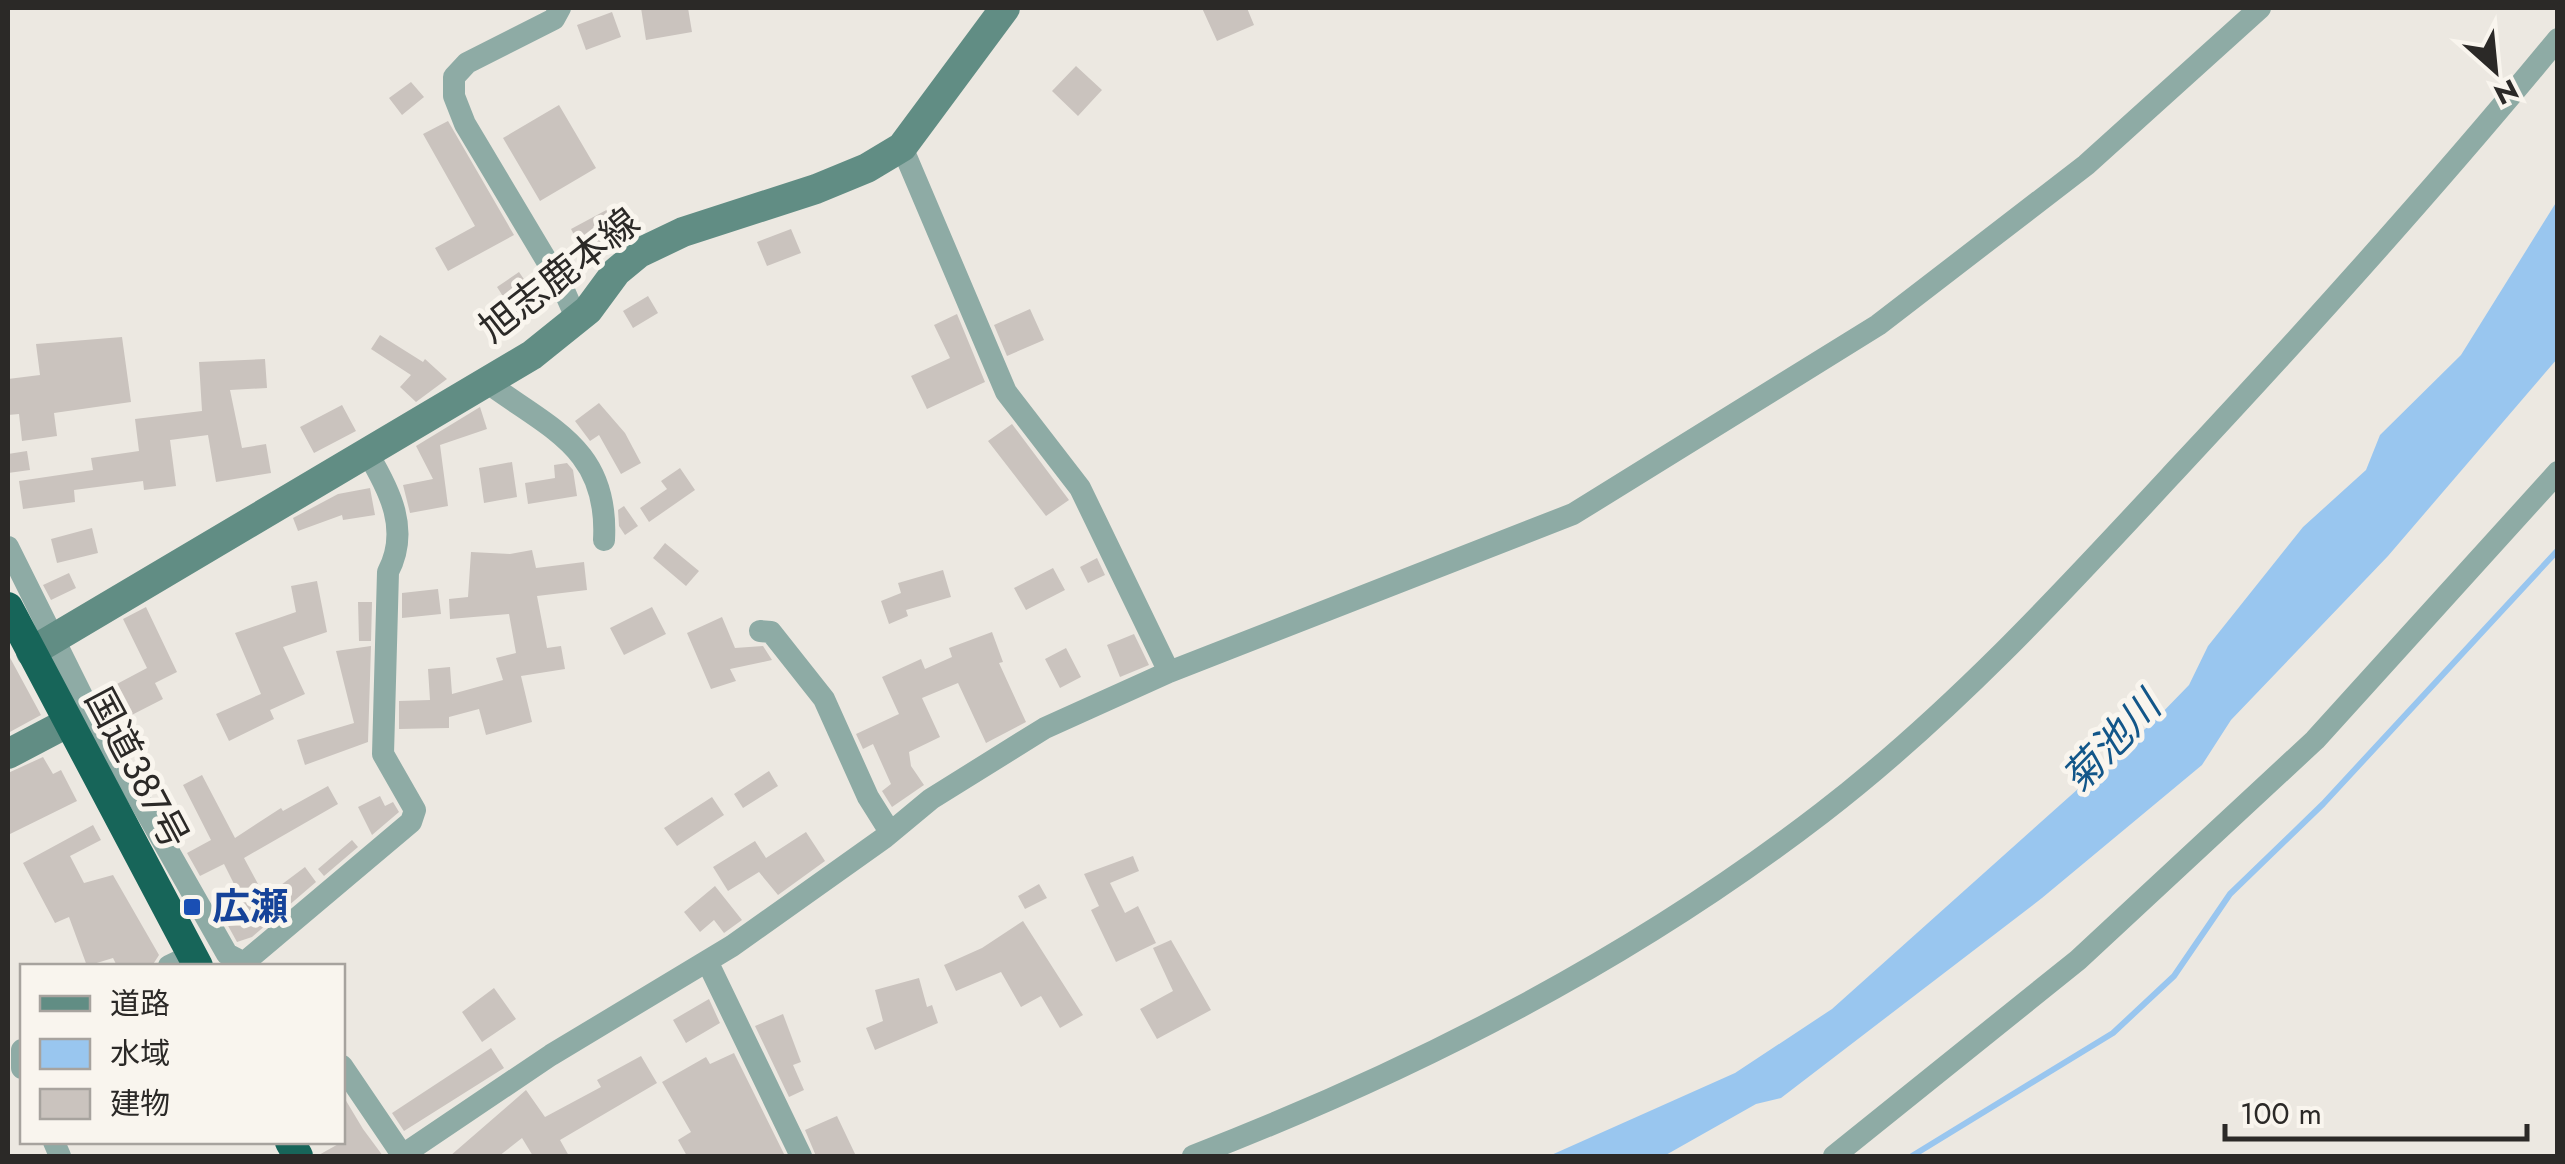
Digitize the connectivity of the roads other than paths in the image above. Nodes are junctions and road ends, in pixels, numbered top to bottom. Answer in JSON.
{"nodes":[{"id":1,"x":560,"y":8,"type":"edge"},
{"id":2,"x":1005,"y":8,"type":"edge"},
{"id":3,"x":2260,"y":8,"type":"edge"},
{"id":4,"x":2558,"y":39,"type":"edge"},
{"id":5,"x":902,"y":147,"type":"junction"},
{"id":6,"x":576,"y":318,"type":"junction"},
{"id":7,"x":485,"y":381,"type":"junction"},
{"id":8,"x":368,"y":454,"type":"junction"},
{"id":9,"x":2558,"y":472,"type":"edge"},
{"id":10,"x":604,"y":540,"type":"dead end"},
{"id":11,"x":8,"y":547,"type":"edge"},
{"id":12,"x":8,"y":607,"type":"edge"},
{"id":13,"x":760,"y":632,"type":"dead end"},
{"id":14,"x":43,"y":645,"type":"junction"},
{"id":15,"x":1170,"y":672,"type":"junction"},
{"id":16,"x":67,"y":723,"type":"junction"},
{"id":17,"x":8,"y":754,"type":"edge"},
{"id":18,"x":890,"y":832,"type":"junction"},
{"id":19,"x":708,"y":961,"type":"junction"},
{"id":20,"x":186,"y":963,"type":"edge"},
{"id":21,"x":248,"y":964,"type":"edge"},
{"id":22,"x":345,"y":1070,"type":"edge"},
{"id":23,"x":402,"y":1156,"type":"edge"},
{"id":24,"x":802,"y":1156,"type":"edge"},
{"id":25,"x":1193,"y":1156,"type":"edge"},
{"id":26,"x":1834,"y":1156,"type":"edge"}],
"edges":[{"from":1,"to":6,"type":"street"},
{"from":2,"to":5,"type":"main road","name":"旭志鹿本線"},
{"from":3,"to":15,"type":"street"},
{"from":4,"to":25,"type":"street"},
{"from":5,"to":6,"type":"main road","name":"旭志鹿本線"},
{"from":5,"to":15,"type":"street"},
{"from":6,"to":7,"type":"main road","name":"旭志鹿本線"},
{"from":7,"to":8,"type":"main road","name":"旭志鹿本線"},
{"from":7,"to":10,"type":"street"},
{"from":8,"to":14,"type":"main road","name":"旭志鹿本線"},
{"from":8,"to":21,"type":"street"},
{"from":9,"to":26,"type":"street"},
{"from":11,"to":14,"type":"street"},
{"from":12,"to":14,"type":"highway","name":"国道387号"},
{"from":13,"to":18,"type":"street"},
{"from":14,"to":16,"type":"highway","name":"国道387号"},
{"from":14,"to":21,"type":"street"},
{"from":15,"to":18,"type":"street"},
{"from":16,"to":17,"type":"main road"},
{"from":16,"to":20,"type":"highway","name":"国道387号"},
{"from":18,"to":19,"type":"street"},
{"from":19,"to":23,"type":"street"},
{"from":19,"to":24,"type":"street"},
{"from":22,"to":23,"type":"street"}]}
